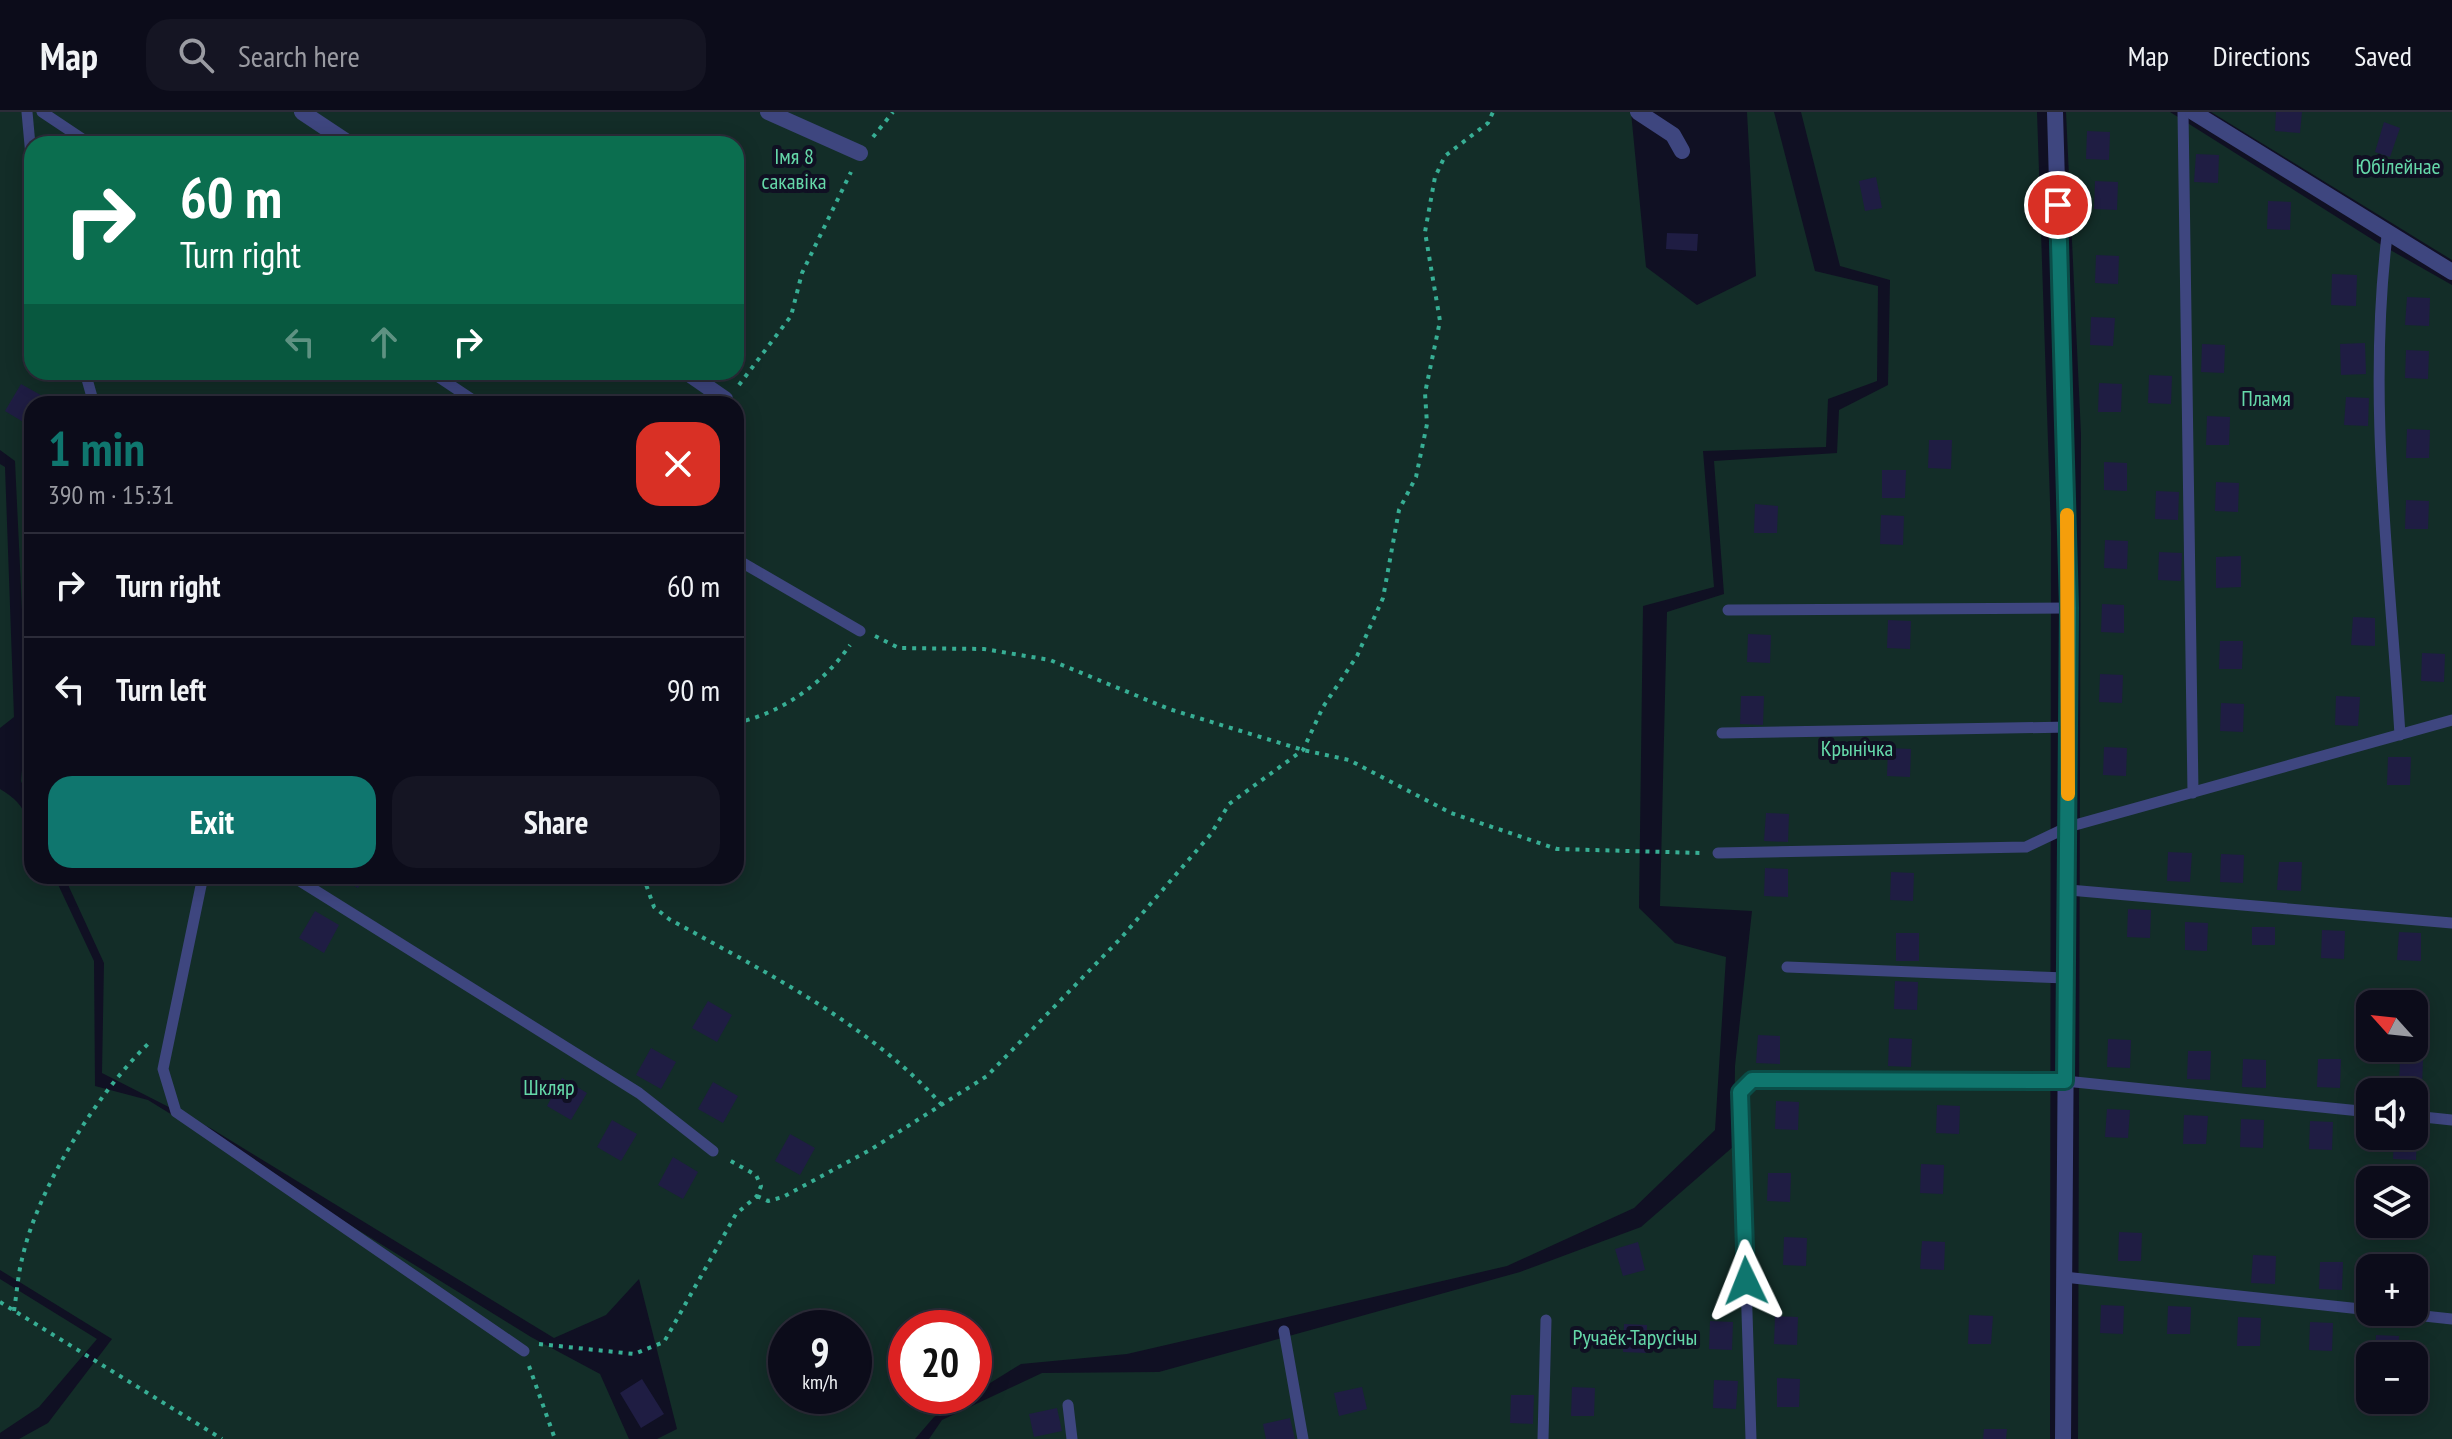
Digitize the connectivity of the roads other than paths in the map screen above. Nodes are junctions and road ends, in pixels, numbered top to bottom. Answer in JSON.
{"nodes":[{"id":1,"x":27,"y":112,"type":"edge"},
{"id":2,"x":42,"y":112,"type":"edge"},
{"id":3,"x":302,"y":112,"type":"edge"},
{"id":4,"x":768,"y":112,"type":"edge"},
{"id":5,"x":1638,"y":112,"type":"edge"},
{"id":6,"x":2055,"y":112,"type":"edge"},
{"id":7,"x":2183,"y":112,"type":"edge"},
{"id":8,"x":2193,"y":112,"type":"edge"},
{"id":9,"x":29,"y":136,"type":"edge"},
{"id":10,"x":78,"y":136,"type":"edge"},
{"id":11,"x":338,"y":136,"type":"edge"},
{"id":12,"x":1682,"y":151,"type":"dead end"},
{"id":13,"x":860,"y":153,"type":"road end"},
{"id":14,"x":2387,"y":236,"type":"junction"},
{"id":15,"x":2452,"y":272,"type":"edge"},
{"id":16,"x":443,"y":380,"type":"edge"},
{"id":17,"x":698,"y":380,"type":"edge"},
{"id":18,"x":467,"y":396,"type":"edge"},
{"id":19,"x":721,"y":396,"type":"edge"},
{"id":20,"x":744,"y":564,"type":"edge"},
{"id":21,"x":2069,"y":608,"type":"junction"},
{"id":22,"x":1728,"y":610,"type":"dead end"},
{"id":23,"x":860,"y":631,"type":"road end"},
{"id":24,"x":2452,"y":720,"type":"edge"},
{"id":25,"x":2069,"y":727,"type":"junction"},
{"id":26,"x":1722,"y":733,"type":"dead end"},
{"id":27,"x":2400,"y":735,"type":"junction"},
{"id":28,"x":2193,"y":793,"type":"junction"},
{"id":29,"x":2068,"y":827,"type":"junction"},
{"id":30,"x":1718,"y":853,"type":"road end"},
{"id":31,"x":201,"y":884,"type":"edge"},
{"id":32,"x":305,"y":884,"type":"edge"},
{"id":33,"x":2069,"y":890,"type":"junction"},
{"id":34,"x":2452,"y":923,"type":"edge"},
{"id":35,"x":1787,"y":967,"type":"dead end"},
{"id":36,"x":2066,"y":978,"type":"junction"},
{"id":37,"x":2065,"y":1081,"type":"junction"},
{"id":38,"x":2356,"y":1111,"type":"edge"},
{"id":39,"x":2428,"y":1117,"type":"edge"},
{"id":40,"x":2452,"y":1120,"type":"edge"},
{"id":41,"x":713,"y":1151,"type":"road end"},
{"id":42,"x":2064,"y":1277,"type":"junction"},
{"id":43,"x":2356,"y":1308,"type":"edge"},
{"id":44,"x":2428,"y":1316,"type":"edge"},
{"id":45,"x":2452,"y":1319,"type":"edge"},
{"id":46,"x":1546,"y":1320,"type":"dead end"},
{"id":47,"x":1284,"y":1331,"type":"dead end"},
{"id":48,"x":524,"y":1351,"type":"road end"},
{"id":49,"x":1068,"y":1405,"type":"dead end"},
{"id":50,"x":1072,"y":1439,"type":"edge"},
{"id":51,"x":1303,"y":1439,"type":"edge"},
{"id":52,"x":1543,"y":1439,"type":"edge"},
{"id":53,"x":1751,"y":1439,"type":"edge"},
{"id":54,"x":2063,"y":1439,"type":"edge"}],
"edges":[{"from":1,"to":9,"type":"lane"},
{"from":2,"to":10,"type":"lane"},
{"from":3,"to":11,"type":"street"},
{"from":4,"to":13,"type":"street"},
{"from":5,"to":12,"type":"street"},
{"from":6,"to":21,"type":"street"},
{"from":7,"to":28,"type":"lane"},
{"from":8,"to":14,"type":"street"},
{"from":14,"to":15,"type":"street"},
{"from":14,"to":27,"type":"lane"},
{"from":16,"to":18,"type":"lane"},
{"from":17,"to":19,"type":"street"},
{"from":20,"to":23,"type":"lane"},
{"from":21,"to":22,"type":"lane"},
{"from":21,"to":25,"type":"street"},
{"from":24,"to":27,"type":"lane"},
{"from":25,"to":26,"type":"lane"},
{"from":25,"to":29,"type":"street"},
{"from":27,"to":28,"type":"lane"},
{"from":28,"to":29,"type":"lane"},
{"from":29,"to":30,"type":"lane"},
{"from":29,"to":33,"type":"street"},
{"from":31,"to":48,"type":"lane"},
{"from":32,"to":41,"type":"lane"},
{"from":33,"to":34,"type":"lane"},
{"from":33,"to":36,"type":"street"},
{"from":35,"to":36,"type":"lane"},
{"from":36,"to":37,"type":"street"},
{"from":37,"to":38,"type":"lane"},
{"from":37,"to":42,"type":"street"},
{"from":37,"to":53,"type":"lane"},
{"from":39,"to":40,"type":"lane"},
{"from":42,"to":43,"type":"lane"},
{"from":42,"to":54,"type":"street"},
{"from":44,"to":45,"type":"lane"},
{"from":46,"to":52,"type":"lane"},
{"from":47,"to":51,"type":"lane"},
{"from":49,"to":50,"type":"lane"}]}
